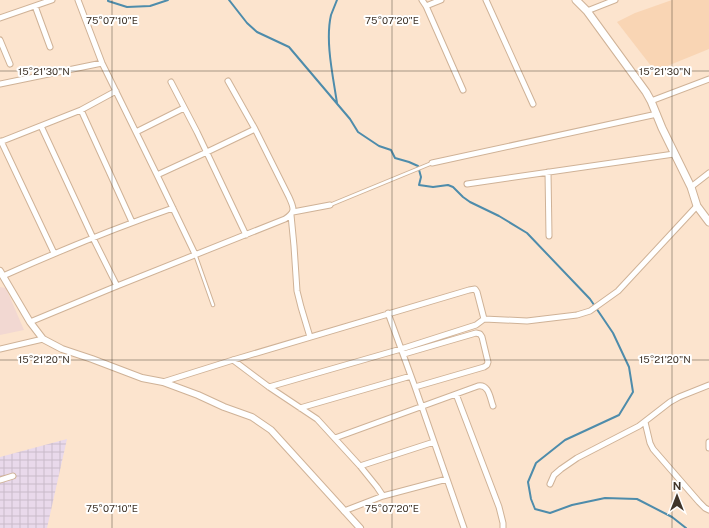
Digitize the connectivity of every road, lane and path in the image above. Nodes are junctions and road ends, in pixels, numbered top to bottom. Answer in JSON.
{"nodes":[{"id":1,"x":52,"y":0,"type":"edge"},
{"id":2,"x":78,"y":0,"type":"edge"},
{"id":3,"x":422,"y":0,"type":"edge"},
{"id":4,"x":441,"y":0,"type":"edge"},
{"id":5,"x":486,"y":0,"type":"edge"},
{"id":6,"x":576,"y":0,"type":"edge"},
{"id":7,"x":615,"y":0,"type":"edge"},
{"id":8,"x":35,"y":6,"type":"junction"},
{"id":9,"x":426,"y":6,"type":"junction"},
{"id":10,"x":586,"y":11,"type":"junction"},
{"id":11,"x":0,"y":18,"type":"edge"},
{"id":12,"x":0,"y":40,"type":"edge"},
{"id":13,"x":50,"y":47,"type":"dead end"},
{"id":14,"x":102,"y":63,"type":"junction"},
{"id":15,"x":10,"y":64,"type":"dead end"},
{"id":16,"x":709,"y":79,"type":"edge"},
{"id":17,"x":228,"y":81,"type":"dead end"},
{"id":18,"x":171,"y":82,"type":"dead end"},
{"id":19,"x":0,"y":84,"type":"edge"},
{"id":20,"x":463,"y":90,"type":"dead end"},
{"id":21,"x":116,"y":91,"type":"junction"},
{"id":22,"x":651,"y":101,"type":"junction"},
{"id":23,"x":533,"y":104,"type":"dead end"},
{"id":24,"x":184,"y":108,"type":"junction"},
{"id":25,"x":81,"y":110,"type":"junction"},
{"id":26,"x":657,"y":114,"type":"junction"},
{"id":27,"x":41,"y":126,"type":"junction"},
{"id":28,"x":255,"y":129,"type":"junction"},
{"id":29,"x":136,"y":132,"type":"junction"},
{"id":30,"x":1,"y":141,"type":"edge"},
{"id":31,"x":207,"y":152,"type":"junction"},
{"id":32,"x":674,"y":154,"type":"junction"},
{"id":33,"x":432,"y":163,"type":"joint"},
{"id":34,"x":548,"y":172,"type":"junction"},
{"id":35,"x":709,"y":173,"type":"edge"},
{"id":36,"x":157,"y":175,"type":"junction"},
{"id":37,"x":467,"y":184,"type":"dead end"},
{"id":38,"x":691,"y":187,"type":"junction"},
{"id":39,"x":330,"y":205,"type":"joint"},
{"id":40,"x":697,"y":206,"type":"junction"},
{"id":41,"x":173,"y":208,"type":"junction"},
{"id":42,"x":292,"y":213,"type":"junction"},
{"id":43,"x":132,"y":222,"type":"junction"},
{"id":44,"x":709,"y":222,"type":"edge"},
{"id":45,"x":246,"y":235,"type":"junction"},
{"id":46,"x":549,"y":236,"type":"dead end"},
{"id":47,"x":93,"y":238,"type":"junction"},
{"id":48,"x":54,"y":253,"type":"junction"},
{"id":49,"x":195,"y":254,"type":"junction"},
{"id":50,"x":2,"y":273,"type":"edge"},
{"id":51,"x":117,"y":286,"type":"junction"},
{"id":52,"x":213,"y":305,"type":"dead end"},
{"id":53,"x":388,"y":314,"type":"junction"},
{"id":54,"x":484,"y":319,"type":"junction"},
{"id":55,"x":30,"y":322,"type":"junction"},
{"id":56,"x":310,"y":337,"type":"junction"},
{"id":57,"x":43,"y":339,"type":"junction"},
{"id":58,"x":401,"y":348,"type":"junction"},
{"id":59,"x":0,"y":349,"type":"edge"},
{"id":60,"x":404,"y":354,"type":"junction"},
{"id":61,"x":233,"y":360,"type":"junction"},
{"id":62,"x":411,"y":376,"type":"junction"},
{"id":63,"x":163,"y":382,"type":"junction"},
{"id":64,"x":709,"y":385,"type":"edge"},
{"id":65,"x":415,"y":386,"type":"junction"},
{"id":66,"x":269,"y":387,"type":"junction"},
{"id":67,"x":456,"y":394,"type":"junction"},
{"id":68,"x":422,"y":406,"type":"junction"},
{"id":69,"x":493,"y":406,"type":"dead end"},
{"id":70,"x":300,"y":408,"type":"junction"},
{"id":71,"x":645,"y":422,"type":"junction"},
{"id":72,"x":335,"y":438,"type":"junction"},
{"id":73,"x":434,"y":442,"type":"junction"},
{"id":74,"x":709,"y":442,"type":"edge"},
{"id":75,"x":709,"y":448,"type":"edge"},
{"id":76,"x":360,"y":466,"type":"junction"},
{"id":77,"x":13,"y":476,"type":"dead end"},
{"id":78,"x":447,"y":478,"type":"junction"},
{"id":79,"x":0,"y":480,"type":"edge"},
{"id":80,"x":550,"y":484,"type":"dead end"},
{"id":81,"x":382,"y":496,"type":"junction"},
{"id":82,"x":709,"y":510,"type":"edge"},
{"id":83,"x":344,"y":511,"type":"junction"},
{"id":84,"x":360,"y":528,"type":"edge"},
{"id":85,"x":464,"y":528,"type":"edge"},
{"id":86,"x":503,"y":528,"type":"edge"}],
"edges":[{"from":1,"to":8,"type":"street"},
{"from":2,"to":14,"type":"street"},
{"from":3,"to":9,"type":"street"},
{"from":4,"to":9,"type":"street"},
{"from":5,"to":23,"type":"street"},
{"from":6,"to":10,"type":"main road"},
{"from":7,"to":10,"type":"street"},
{"from":8,"to":11,"type":"street"},
{"from":8,"to":13,"type":"street"},
{"from":9,"to":20,"type":"street"},
{"from":10,"to":22,"type":"main road"},
{"from":12,"to":15,"type":"street"},
{"from":14,"to":19,"type":"street"},
{"from":14,"to":21,"type":"street"},
{"from":16,"to":22,"type":"street"},
{"from":17,"to":28,"type":"street"},
{"from":18,"to":24,"type":"street"},
{"from":21,"to":25,"type":"street"},
{"from":21,"to":29,"type":"street"},
{"from":22,"to":26,"type":"main road"},
{"from":24,"to":29,"type":"street"},
{"from":24,"to":31,"type":"street"},
{"from":25,"to":27,"type":"street"},
{"from":25,"to":43,"type":"street"},
{"from":26,"to":32,"type":"main road"},
{"from":26,"to":33,"type":"street"},
{"from":27,"to":30,"type":"street"},
{"from":27,"to":47,"type":"street"},
{"from":28,"to":31,"type":"street"},
{"from":28,"to":42,"type":"street"},
{"from":29,"to":36,"type":"street"},
{"from":30,"to":48,"type":"street"},
{"from":31,"to":36,"type":"street"},
{"from":31,"to":45,"type":"street"},
{"from":32,"to":34,"type":"street"},
{"from":32,"to":38,"type":"main road"},
{"from":33,"to":39,"type":"lane"},
{"from":34,"to":37,"type":"street"},
{"from":34,"to":46,"type":"street"},
{"from":35,"to":38,"type":"street"},
{"from":36,"to":41,"type":"street"},
{"from":38,"to":40,"type":"main road"},
{"from":39,"to":42,"type":"street"},
{"from":40,"to":44,"type":"main road"},
{"from":40,"to":54,"type":"street"},
{"from":41,"to":43,"type":"street"},
{"from":41,"to":49,"type":"street"},
{"from":42,"to":45,"type":"street"},
{"from":42,"to":56,"type":"street"},
{"from":43,"to":47,"type":"street"},
{"from":45,"to":49,"type":"street"},
{"from":47,"to":48,"type":"street"},
{"from":47,"to":51,"type":"street"},
{"from":48,"to":50,"type":"street"},
{"from":49,"to":51,"type":"street"},
{"from":49,"to":52,"type":"lane"},
{"from":50,"to":55,"type":"street"},
{"from":51,"to":55,"type":"street"},
{"from":53,"to":54,"type":"street"},
{"from":53,"to":56,"type":"street"},
{"from":53,"to":58,"type":"street"},
{"from":54,"to":58,"type":"street"},
{"from":55,"to":57,"type":"street"},
{"from":56,"to":61,"type":"street"},
{"from":57,"to":59,"type":"street"},
{"from":57,"to":63,"type":"street"},
{"from":58,"to":60,"type":"street"},
{"from":58,"to":66,"type":"street"},
{"from":60,"to":62,"type":"street"},
{"from":60,"to":65,"type":"street"},
{"from":61,"to":63,"type":"street"},
{"from":61,"to":66,"type":"street"},
{"from":62,"to":65,"type":"street"},
{"from":62,"to":70,"type":"street"},
{"from":63,"to":83,"type":"street"},
{"from":64,"to":71,"type":"street"},
{"from":65,"to":68,"type":"street"},
{"from":66,"to":70,"type":"street"},
{"from":67,"to":68,"type":"street"},
{"from":67,"to":69,"type":"street"},
{"from":67,"to":86,"type":"street"},
{"from":68,"to":72,"type":"street"},
{"from":68,"to":73,"type":"street"},
{"from":70,"to":72,"type":"street"},
{"from":71,"to":80,"type":"street"},
{"from":71,"to":82,"type":"street"},
{"from":72,"to":76,"type":"street"},
{"from":73,"to":76,"type":"street"},
{"from":73,"to":78,"type":"street"},
{"from":74,"to":75,"type":"street"},
{"from":76,"to":81,"type":"street"},
{"from":77,"to":79,"type":"street"},
{"from":78,"to":81,"type":"street"},
{"from":78,"to":85,"type":"street"},
{"from":81,"to":83,"type":"street"},
{"from":83,"to":84,"type":"street"}]}
